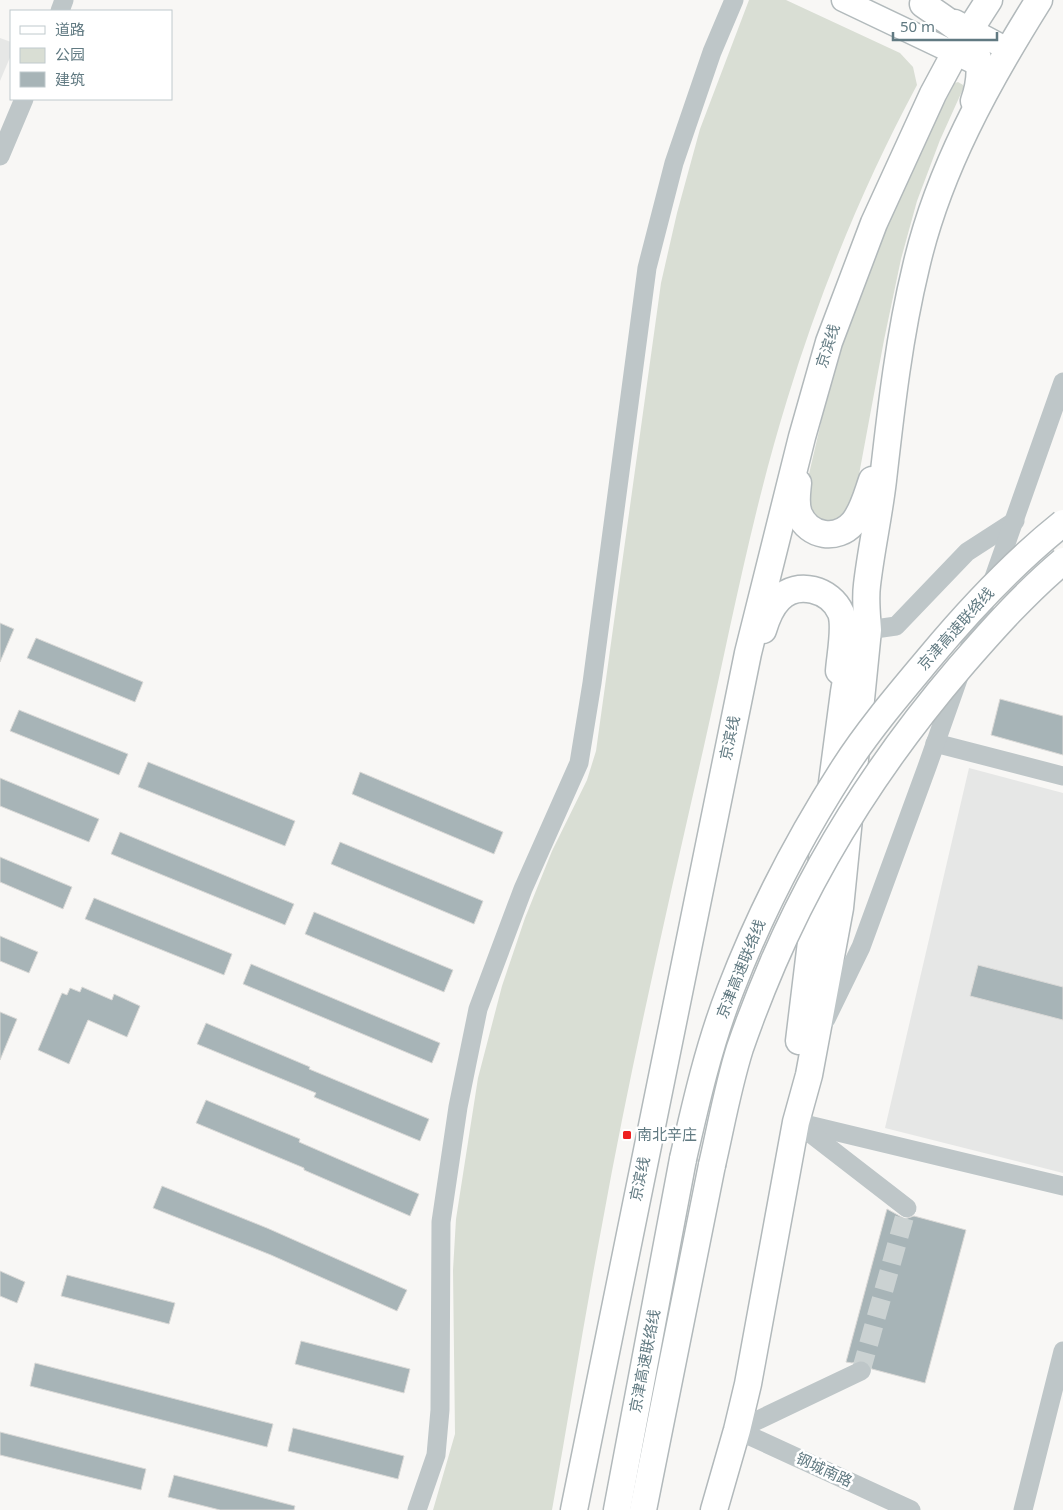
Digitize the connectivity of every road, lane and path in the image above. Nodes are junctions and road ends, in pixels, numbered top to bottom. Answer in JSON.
{"nodes":[{"id":1,"x":734,"y":0,"type":"edge"},
{"id":2,"x":843,"y":0,"type":"edge"},
{"id":3,"x":989,"y":0,"type":"edge"},
{"id":4,"x":1039,"y":0,"type":"edge"},
{"id":5,"x":918,"y":2,"type":"edge"},
{"id":6,"x":908,"y":30,"type":"junction"},
{"id":7,"x":964,"y":39,"type":"junction"},
{"id":8,"x":1009,"y":50,"type":"junction"},
{"id":9,"x":988,"y":70,"type":"junction"},
{"id":10,"x":933,"y":94,"type":"junction"},
{"id":11,"x":24,"y":100,"type":"edge"},
{"id":12,"x":0,"y":156,"type":"edge"},
{"id":13,"x":1063,"y":382,"type":"edge"},
{"id":14,"x":816,"y":384,"type":"junction"},
{"id":15,"x":890,"y":424,"type":"junction"},
{"id":16,"x":1015,"y":520,"type":"junction"},
{"id":17,"x":1063,"y":523,"type":"edge"},
{"id":18,"x":1063,"y":561,"type":"edge"},
{"id":19,"x":867,"y":586,"type":"junction"},
{"id":20,"x":868,"y":630,"type":"junction"},
{"id":21,"x":733,"y":725,"type":"junction"},
{"id":22,"x":838,"y":737,"type":"junction"},
{"id":23,"x":935,"y":743,"type":"junction"},
{"id":24,"x":1063,"y":776,"type":"edge"},
{"id":25,"x":816,"y":1040,"type":"junction"},
{"id":26,"x":796,"y":1122,"type":"junction"},
{"id":27,"x":1063,"y":1186,"type":"edge"},
{"id":28,"x":907,"y":1208,"type":"dead end"},
{"id":29,"x":1063,"y":1352,"type":"edge"},
{"id":30,"x":861,"y":1372,"type":"dead end"},
{"id":31,"x":737,"y":1430,"type":"junction"},
{"id":32,"x":418,"y":1510,"type":"edge"},
{"id":33,"x":574,"y":1510,"type":"edge"},
{"id":34,"x":617,"y":1510,"type":"edge"},
{"id":35,"x":643,"y":1510,"type":"edge"},
{"id":36,"x":714,"y":1510,"type":"edge"},
{"id":37,"x":911,"y":1510,"type":"edge"},
{"id":38,"x":1023,"y":1510,"type":"edge"}],
"edges":[{"from":1,"to":32,"type":"street"},
{"from":2,"to":6,"type":"main road"},
{"from":3,"to":7,"type":"highway","name":"京滨线"},
{"from":4,"to":8,"type":"highway"},
{"from":5,"to":7,"type":"highway"},
{"from":6,"to":7,"type":"main road"},
{"from":6,"to":10,"type":"main road"},
{"from":7,"to":8,"type":"main road"},
{"from":7,"to":9,"type":"highway"},
{"from":7,"to":10,"type":"highway","name":"京滨线"},
{"from":8,"to":9,"type":"highway"},
{"from":9,"to":15,"type":"highway"},
{"from":10,"to":14,"type":"highway","name":"京滨线"},
{"from":11,"to":12,"type":"street"},
{"from":13,"to":16,"type":"street"},
{"from":14,"to":15,"type":"highway"},
{"from":14,"to":21,"type":"highway","name":"京滨线"},
{"from":15,"to":19,"type":"highway"},
{"from":16,"to":20,"type":"street"},
{"from":16,"to":23,"type":"street"},
{"from":17,"to":34,"type":"highway","name":"京津高速联络线","bridge":true},
{"from":18,"to":35,"type":"highway","name":"京津高速联络线","bridge":true},
{"from":19,"to":20,"type":"highway"},
{"from":19,"to":22,"type":"highway"},
{"from":20,"to":25,"type":"highway"},
{"from":21,"to":22,"type":"highway"},
{"from":21,"to":33,"type":"highway","name":"京滨线"},
{"from":22,"to":26,"type":"highway"},
{"from":23,"to":24,"type":"street"},
{"from":23,"to":25,"type":"street"},
{"from":25,"to":26,"type":"highway"},
{"from":26,"to":27,"type":"street"},
{"from":26,"to":28,"type":"street"},
{"from":26,"to":31,"type":"highway"},
{"from":29,"to":38,"type":"street"},
{"from":30,"to":31,"type":"street"},
{"from":31,"to":36,"type":"highway"},
{"from":31,"to":37,"type":"street","name":"钢城南路"}]}
